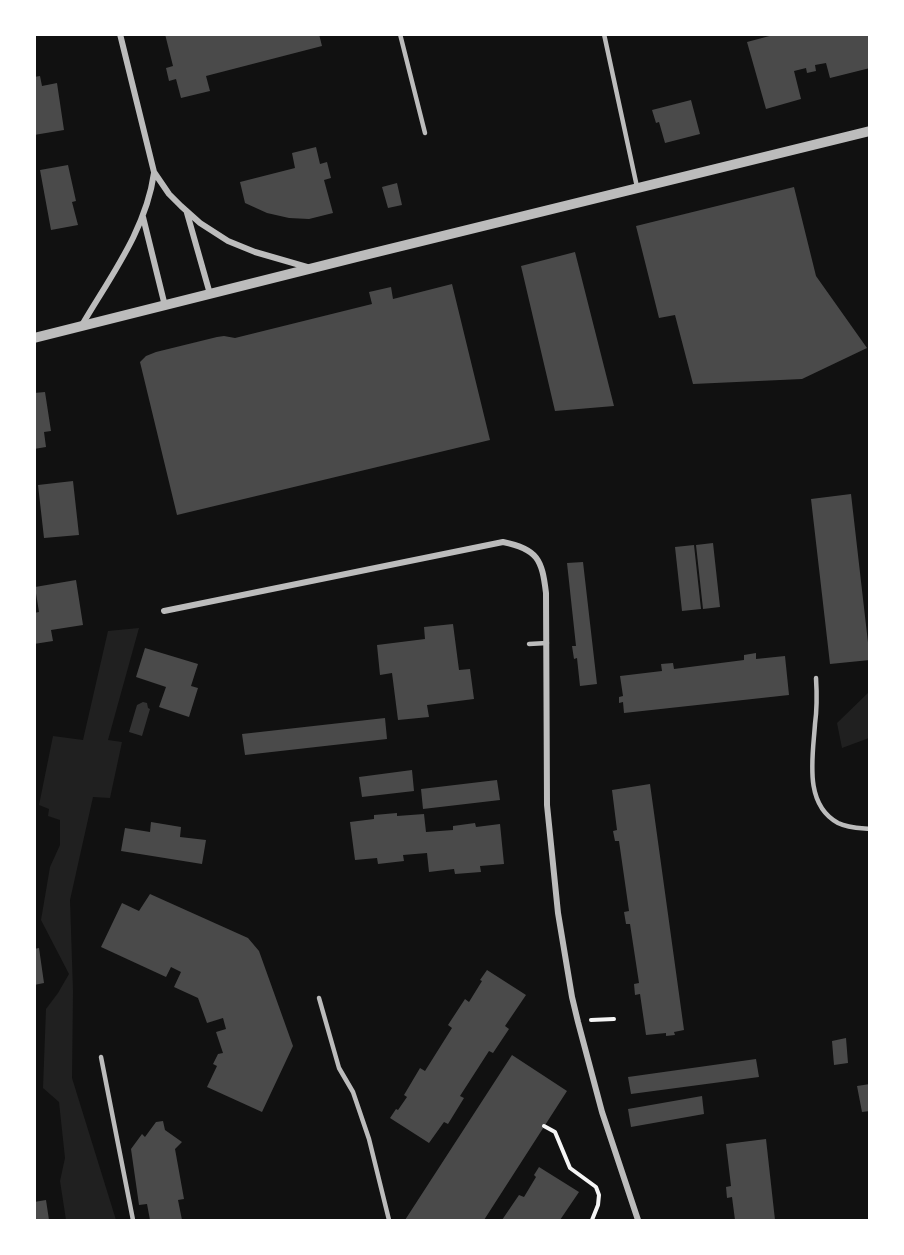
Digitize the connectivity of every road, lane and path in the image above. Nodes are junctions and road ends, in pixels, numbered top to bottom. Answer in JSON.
{"nodes":[{"id":1,"x":120,"y":34,"type":"edge"},
{"id":2,"x":400,"y":34,"type":"edge"},
{"id":3,"x":604,"y":34,"type":"edge"},
{"id":4,"x":870,"y":131,"type":"edge"},
{"id":5,"x":424,"y":134,"type":"dead end"},
{"id":6,"x":154,"y":172,"type":"junction"},
{"id":7,"x":637,"y":189,"type":"junction"},
{"id":8,"x":187,"y":212,"type":"junction"},
{"id":9,"x":143,"y":216,"type":"junction"},
{"id":10,"x":311,"y":268,"type":"junction"},
{"id":11,"x":210,"y":294,"type":"junction"},
{"id":12,"x":165,"y":306,"type":"junction"},
{"id":13,"x":81,"y":327,"type":"junction"},
{"id":14,"x":34,"y":338,"type":"edge"},
{"id":15,"x":164,"y":611,"type":"dead end"},
{"id":16,"x":547,"y":643,"type":"junction"},
{"id":17,"x":529,"y":644,"type":"dead end"},
{"id":18,"x":816,"y":678,"type":"dead end"},
{"id":19,"x":870,"y":829,"type":"edge"},
{"id":20,"x":319,"y":998,"type":"dead end"},
{"id":21,"x":614,"y":1018,"type":"dead end"},
{"id":22,"x":592,"y":1020,"type":"dead end"},
{"id":23,"x":100,"y":1057,"type":"dead end"},
{"id":24,"x":544,"y":1126,"type":"dead end"},
{"id":25,"x":133,"y":1221,"type":"edge"},
{"id":26,"x":389,"y":1221,"type":"edge"},
{"id":27,"x":592,"y":1221,"type":"edge"},
{"id":28,"x":638,"y":1221,"type":"edge"}],
"edges":[{"from":1,"to":6,"type":"street"},
{"from":2,"to":5,"type":"lane"},
{"from":3,"to":7,"type":"lane"},
{"from":4,"to":7,"type":"street"},
{"from":6,"to":8,"type":"street"},
{"from":6,"to":9,"type":"street"},
{"from":7,"to":10,"type":"street"},
{"from":8,"to":10,"type":"street"},
{"from":8,"to":11,"type":"street"},
{"from":9,"to":12,"type":"street"},
{"from":9,"to":13,"type":"street"},
{"from":10,"to":11,"type":"street"},
{"from":11,"to":12,"type":"street"},
{"from":12,"to":13,"type":"street"},
{"from":13,"to":14,"type":"street"},
{"from":15,"to":16,"type":"street"},
{"from":16,"to":17,"type":"lane"},
{"from":16,"to":28,"type":"street"},
{"from":18,"to":19,"type":"lane"},
{"from":20,"to":26,"type":"lane"},
{"from":21,"to":22,"type":"path"},
{"from":23,"to":25,"type":"lane"},
{"from":24,"to":27,"type":"path"}]}
